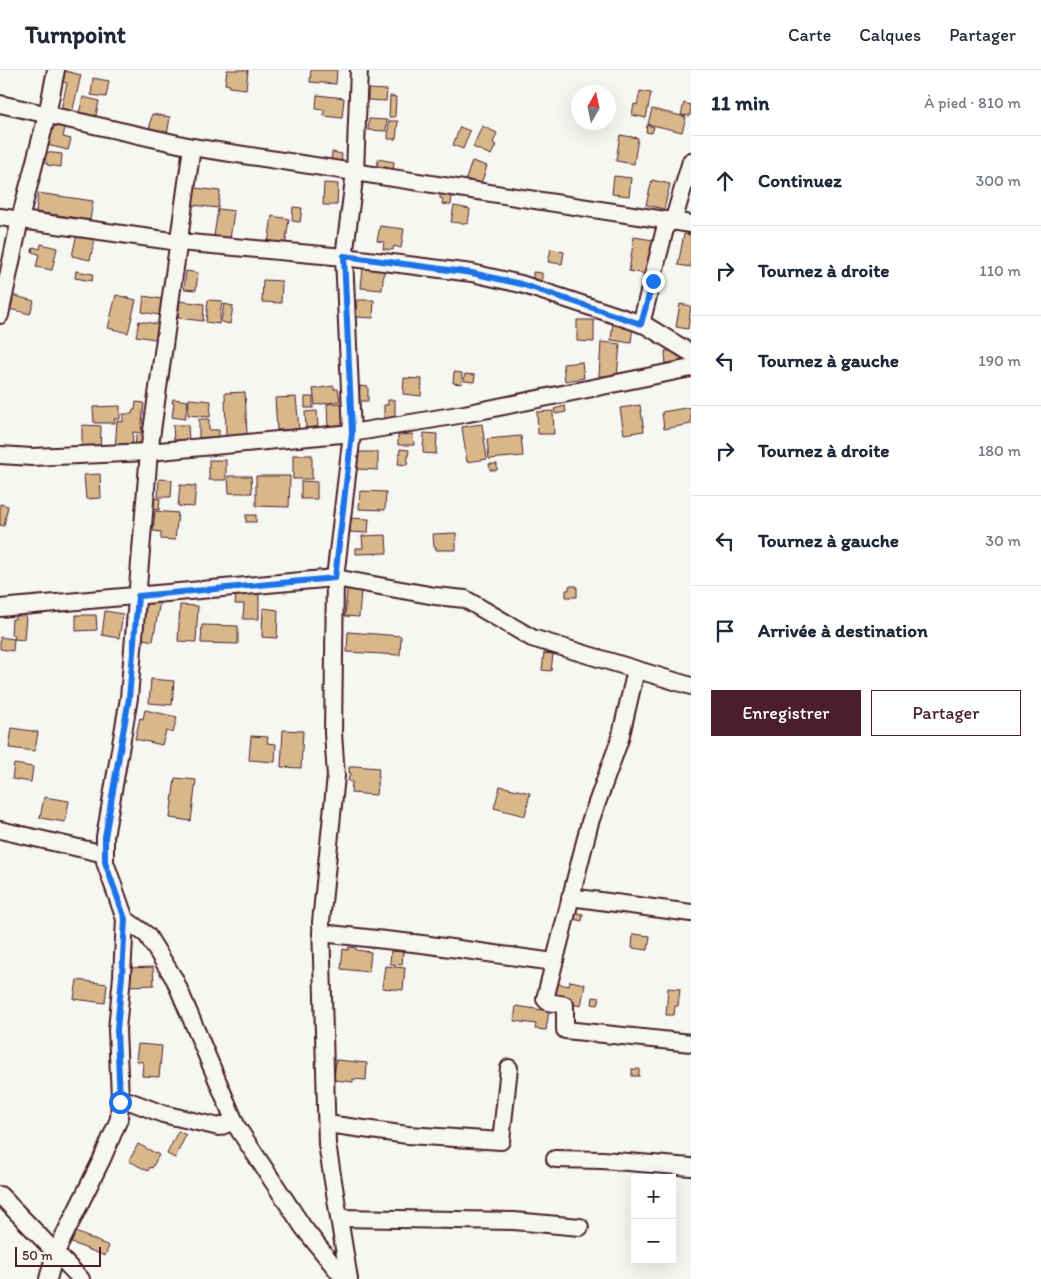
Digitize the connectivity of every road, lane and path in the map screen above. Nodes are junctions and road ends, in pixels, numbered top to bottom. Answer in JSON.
{"nodes":[{"id":1,"x":56,"y":70,"type":"edge"},
{"id":2,"x":359,"y":70,"type":"edge"},
{"id":3,"x":0,"y":104,"type":"edge"},
{"id":4,"x":47,"y":115,"type":"junction"},
{"id":5,"x":192,"y":147,"type":"junction"},
{"id":6,"x":691,"y":161,"type":"edge"},
{"id":7,"x":355,"y":172,"type":"junction"},
{"id":8,"x":0,"y":217,"type":"edge"},
{"id":9,"x":20,"y":219,"type":"junction"},
{"id":10,"x":670,"y":221,"type":"junction"},
{"id":11,"x":691,"y":224,"type":"edge"},
{"id":12,"x":179,"y":242,"type":"junction"},
{"id":13,"x":344,"y":256,"type":"junction"},
{"id":14,"x":0,"y":315,"type":"edge"},
{"id":15,"x":641,"y":324,"type":"junction"},
{"id":16,"x":691,"y":353,"type":"edge"},
{"id":17,"x":691,"y":368,"type":"edge"},
{"id":18,"x":352,"y":433,"type":"junction"},
{"id":19,"x":149,"y":452,"type":"junction"},
{"id":20,"x":0,"y":455,"type":"edge"},
{"id":21,"x":335,"y":578,"type":"junction"},
{"id":22,"x":138,"y":596,"type":"junction"},
{"id":23,"x":0,"y":608,"type":"edge"},
{"id":24,"x":636,"y":670,"type":"junction"},
{"id":25,"x":691,"y":686,"type":"edge"},
{"id":26,"x":0,"y":830,"type":"edge"},
{"id":27,"x":105,"y":854,"type":"junction"},
{"id":28,"x":570,"y":897,"type":"junction"},
{"id":29,"x":691,"y":913,"type":"edge"},
{"id":30,"x":125,"y":919,"type":"junction"},
{"id":31,"x":321,"y":933,"type":"junction"},
{"id":32,"x":554,"y":962,"type":"junction"},
{"id":33,"x":691,"y":1043,"type":"edge"},
{"id":34,"x":509,"y":1068,"type":"dead end"},
{"id":35,"x":120,"y":1102,"type":"junction"},
{"id":36,"x":234,"y":1121,"type":"junction"},
{"id":37,"x":327,"y":1124,"type":"junction"},
{"id":38,"x":555,"y":1159,"type":"dead end"},
{"id":39,"x":691,"y":1167,"type":"edge"},
{"id":40,"x":0,"y":1194,"type":"edge"},
{"id":41,"x":339,"y":1218,"type":"junction"},
{"id":42,"x":580,"y":1227,"type":"dead end"},
{"id":43,"x":56,"y":1254,"type":"junction"},
{"id":44,"x":48,"y":1279,"type":"edge"},
{"id":45,"x":81,"y":1279,"type":"edge"},
{"id":46,"x":344,"y":1279,"type":"edge"},
{"id":47,"x":350,"y":1279,"type":"edge"}],
"edges":[{"from":1,"to":4,"type":"street"},
{"from":2,"to":7,"type":"street"},
{"from":3,"to":4,"type":"street"},
{"from":4,"to":5,"type":"street"},
{"from":4,"to":9,"type":"street"},
{"from":5,"to":7,"type":"street"},
{"from":5,"to":12,"type":"street"},
{"from":6,"to":10,"type":"street"},
{"from":7,"to":10,"type":"street"},
{"from":7,"to":13,"type":"street"},
{"from":8,"to":9,"type":"street"},
{"from":9,"to":12,"type":"street"},
{"from":9,"to":14,"type":"street"},
{"from":10,"to":11,"type":"street"},
{"from":10,"to":15,"type":"street"},
{"from":12,"to":13,"type":"street"},
{"from":12,"to":19,"type":"street"},
{"from":13,"to":15,"type":"street"},
{"from":13,"to":18,"type":"street"},
{"from":15,"to":16,"type":"street"},
{"from":17,"to":18,"type":"street"},
{"from":18,"to":19,"type":"street"},
{"from":18,"to":21,"type":"street"},
{"from":19,"to":20,"type":"street"},
{"from":19,"to":22,"type":"street"},
{"from":21,"to":22,"type":"street"},
{"from":21,"to":24,"type":"street"},
{"from":21,"to":31,"type":"street"},
{"from":22,"to":23,"type":"street"},
{"from":22,"to":27,"type":"street"},
{"from":24,"to":25,"type":"street"},
{"from":24,"to":28,"type":"street"},
{"from":26,"to":27,"type":"street"},
{"from":27,"to":30,"type":"street"},
{"from":28,"to":29,"type":"street"},
{"from":28,"to":32,"type":"street"},
{"from":30,"to":35,"type":"street"},
{"from":30,"to":36,"type":"street"},
{"from":31,"to":32,"type":"street"},
{"from":31,"to":37,"type":"street"},
{"from":32,"to":33,"type":"street"},
{"from":34,"to":37,"type":"street"},
{"from":35,"to":36,"type":"street"},
{"from":35,"to":43,"type":"street"},
{"from":36,"to":46,"type":"street"},
{"from":37,"to":41,"type":"street"},
{"from":38,"to":39,"type":"street"},
{"from":40,"to":43,"type":"street"},
{"from":41,"to":42,"type":"street"},
{"from":41,"to":47,"type":"street"},
{"from":43,"to":44,"type":"street"},
{"from":43,"to":45,"type":"street"}]}
